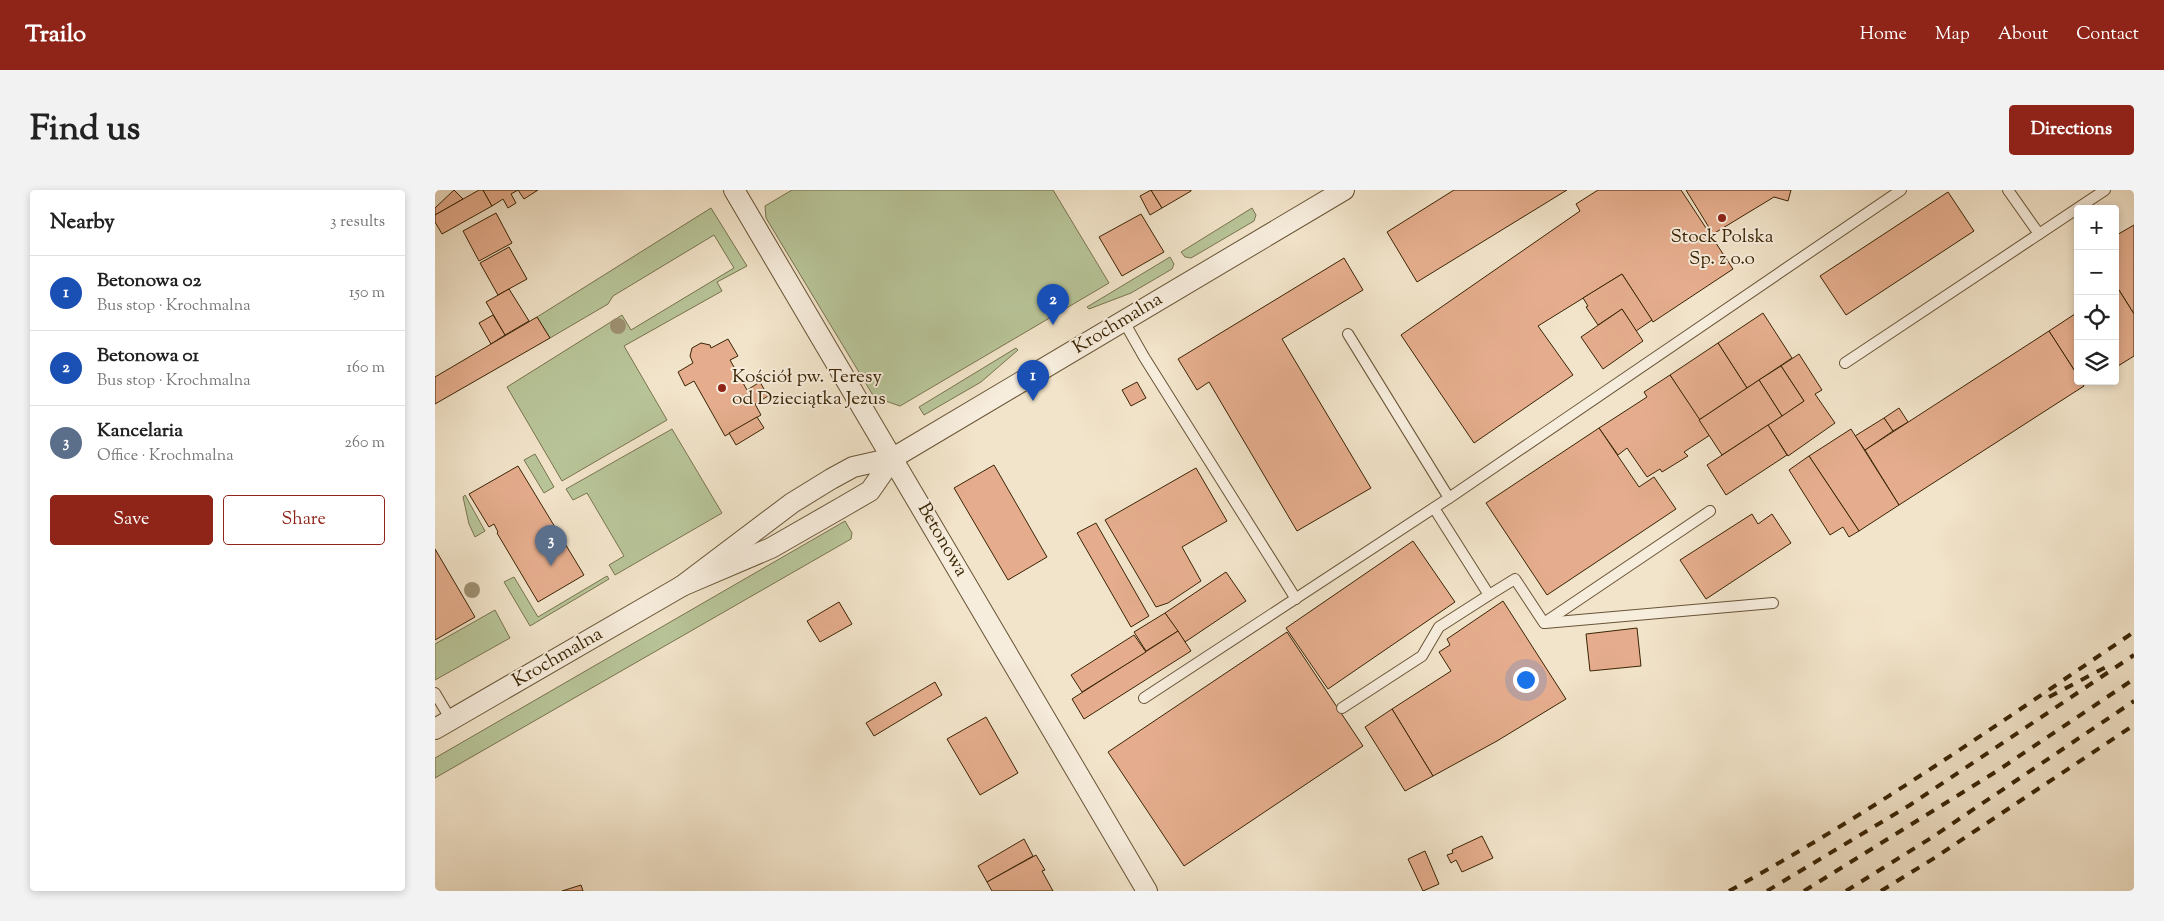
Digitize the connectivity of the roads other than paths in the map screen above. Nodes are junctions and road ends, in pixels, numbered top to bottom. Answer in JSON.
{"nodes":[{"id":1,"x":1344,"y":190,"type":"edge"},
{"id":2,"x":1901,"y":190,"type":"edge"},
{"id":3,"x":2008,"y":190,"type":"edge"},
{"id":4,"x":2105,"y":190,"type":"edge"},
{"id":5,"x":743,"y":193,"type":"edge"},
{"id":6,"x":2039,"y":234,"type":"junction"},
{"id":7,"x":1123,"y":320,"type":"junction"},
{"id":8,"x":1348,"y":334,"type":"dead end"},
{"id":9,"x":1845,"y":363,"type":"dead end"},
{"id":10,"x":893,"y":458,"type":"junction"},
{"id":11,"x":1449,"y":498,"type":"junction"},
{"id":12,"x":1434,"y":508,"type":"junction"},
{"id":13,"x":1710,"y":510,"type":"dead end"},
{"id":14,"x":682,"y":586,"type":"junction"},
{"id":15,"x":1489,"y":595,"type":"junction"},
{"id":16,"x":1296,"y":599,"type":"junction"},
{"id":17,"x":1773,"y":603,"type":"dead end"},
{"id":18,"x":1544,"y":623,"type":"junction"},
{"id":19,"x":435,"y":693,"type":"edge"},
{"id":20,"x":1144,"y":698,"type":"dead end"},
{"id":21,"x":1342,"y":708,"type":"dead end"},
{"id":22,"x":443,"y":724,"type":"edge"},
{"id":23,"x":1147,"y":891,"type":"edge"}],
"edges":[{"from":1,"to":7,"type":"street","name":"Krochmalna"},
{"from":2,"to":11,"type":"lane"},
{"from":3,"to":6,"type":"lane"},
{"from":4,"to":6,"type":"lane"},
{"from":5,"to":10,"type":"street","name":"Betonowa"},
{"from":6,"to":9,"type":"lane"},
{"from":7,"to":10,"type":"street","name":"Krochmalna"},
{"from":7,"to":16,"type":"lane"},
{"from":8,"to":11,"type":"lane"},
{"from":10,"to":14,"type":"street","name":"Krochmalna"},
{"from":10,"to":14,"type":"street","name":"Krochmalna"},
{"from":10,"to":23,"type":"street","name":"Betonowa"},
{"from":11,"to":12,"type":"lane"},
{"from":12,"to":15,"type":"lane"},
{"from":12,"to":16,"type":"lane"},
{"from":13,"to":18,"type":"lane"},
{"from":14,"to":22,"type":"street","name":"Krochmalna"},
{"from":15,"to":18,"type":"lane"},
{"from":15,"to":21,"type":"lane"},
{"from":16,"to":20,"type":"lane"},
{"from":17,"to":18,"type":"lane"},
{"from":19,"to":22,"type":"lane"}]}
